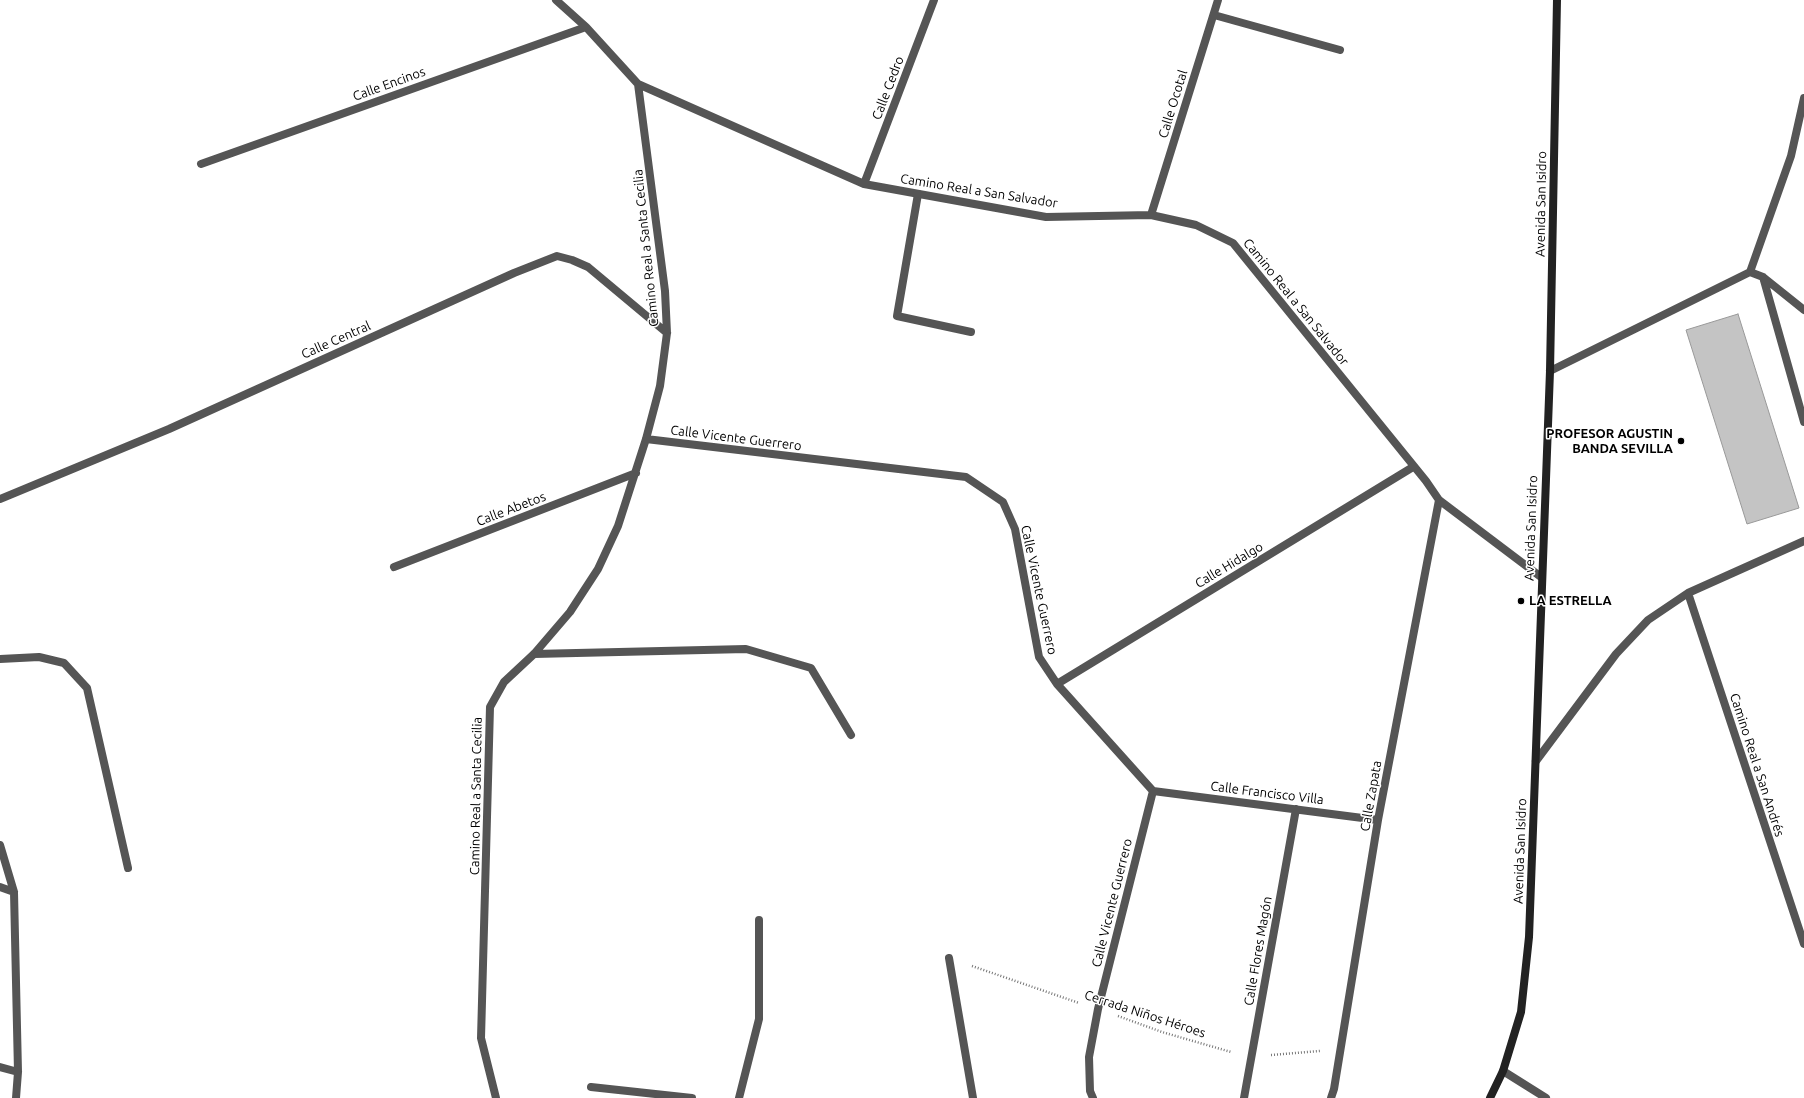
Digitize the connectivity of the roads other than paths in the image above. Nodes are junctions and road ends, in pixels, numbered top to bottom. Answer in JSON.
{"nodes":[{"id":1,"x":556,"y":0,"type":"edge"},
{"id":2,"x":934,"y":0,"type":"edge"},
{"id":3,"x":1218,"y":0,"type":"edge"},
{"id":4,"x":1557,"y":0,"type":"edge"},
{"id":5,"x":1214,"y":15,"type":"junction"},
{"id":6,"x":586,"y":27,"type":"junction"},
{"id":7,"x":1340,"y":50,"type":"dead end"},
{"id":8,"x":638,"y":84,"type":"junction"},
{"id":9,"x":1804,"y":98,"type":"edge"},
{"id":10,"x":201,"y":164,"type":"dead end"},
{"id":11,"x":864,"y":184,"type":"junction"},
{"id":12,"x":918,"y":194,"type":"junction"},
{"id":13,"x":1151,"y":215,"type":"junction"},
{"id":14,"x":1750,"y":272,"type":"junction"},
{"id":15,"x":1763,"y":278,"type":"junction"},
{"id":16,"x":1804,"y":310,"type":"edge"},
{"id":17,"x":971,"y":332,"type":"dead end"},
{"id":18,"x":667,"y":333,"type":"junction"},
{"id":19,"x":1550,"y":370,"type":"junction"},
{"id":20,"x":1804,"y":422,"type":"edge"},
{"id":21,"x":646,"y":439,"type":"junction"},
{"id":22,"x":1414,"y":467,"type":"junction"},
{"id":23,"x":636,"y":473,"type":"junction"},
{"id":24,"x":0,"y":499,"type":"edge"},
{"id":25,"x":1439,"y":500,"type":"junction"},
{"id":26,"x":1804,"y":541,"type":"edge"},
{"id":27,"x":394,"y":567,"type":"dead end"},
{"id":28,"x":1541,"y":577,"type":"junction"},
{"id":29,"x":1688,"y":593,"type":"junction"},
{"id":30,"x":534,"y":654,"type":"junction"},
{"id":31,"x":0,"y":659,"type":"edge"},
{"id":32,"x":1057,"y":684,"type":"junction"},
{"id":33,"x":851,"y":735,"type":"dead end"},
{"id":34,"x":1536,"y":761,"type":"junction"},
{"id":35,"x":1153,"y":791,"type":"junction"},
{"id":36,"x":1296,"y":809,"type":"junction"},
{"id":37,"x":1378,"y":820,"type":"junction"},
{"id":38,"x":0,"y":845,"type":"edge"},
{"id":39,"x":128,"y":868,"type":"dead end"},
{"id":40,"x":0,"y":887,"type":"edge"},
{"id":41,"x":14,"y":892,"type":"junction"},
{"id":42,"x":759,"y":920,"type":"dead end"},
{"id":43,"x":1804,"y":944,"type":"edge"},
{"id":44,"x":949,"y":958,"type":"road end"},
{"id":45,"x":0,"y":1067,"type":"edge"},
{"id":46,"x":1503,"y":1071,"type":"junction"},
{"id":47,"x":18,"y":1072,"type":"junction"},
{"id":48,"x":591,"y":1087,"type":"dead end"},
{"id":49,"x":16,"y":1098,"type":"edge"},
{"id":50,"x":496,"y":1098,"type":"edge"},
{"id":51,"x":692,"y":1098,"type":"edge"},
{"id":52,"x":739,"y":1098,"type":"edge"},
{"id":53,"x":973,"y":1098,"type":"edge"},
{"id":54,"x":1093,"y":1098,"type":"edge"},
{"id":55,"x":1244,"y":1098,"type":"edge"},
{"id":56,"x":1331,"y":1098,"type":"edge"},
{"id":57,"x":1490,"y":1098,"type":"edge"},
{"id":58,"x":1546,"y":1098,"type":"edge"}],
"edges":[{"from":1,"to":6,"type":"street","name":"Camino Real a San Salvador"},
{"from":2,"to":11,"type":"street","name":"Calle Cedro"},
{"from":3,"to":5,"type":"street","name":"Calle Ocotal"},
{"from":4,"to":19,"type":"main road","name":"Avenida San Isidro"},
{"from":5,"to":7,"type":"street"},
{"from":5,"to":13,"type":"street","name":"Calle Ocotal"},
{"from":6,"to":8,"type":"street","name":"Camino Real a San Salvador"},
{"from":6,"to":10,"type":"street","name":"Calle Encinos"},
{"from":8,"to":11,"type":"street","name":"Camino Real a San Salvador"},
{"from":8,"to":18,"type":"street","name":"Camino Real a Santa Cecilia"},
{"from":9,"to":14,"type":"street"},
{"from":11,"to":12,"type":"street","name":"Camino Real a San Salvador"},
{"from":12,"to":13,"type":"street","name":"Camino Real a San Salvador"},
{"from":12,"to":17,"type":"street"},
{"from":13,"to":22,"type":"street","name":"Camino Real a San Salvador"},
{"from":14,"to":15,"type":"street"},
{"from":14,"to":19,"type":"street"},
{"from":15,"to":16,"type":"street"},
{"from":15,"to":20,"type":"street"},
{"from":18,"to":21,"type":"street","name":"Camino Real a Santa Cecilia"},
{"from":18,"to":24,"type":"street","name":"Calle Central"},
{"from":19,"to":28,"type":"main road","name":"Avenida San Isidro"},
{"from":21,"to":23,"type":"street","name":"Camino Real a Santa Cecilia"},
{"from":21,"to":32,"type":"street","name":"Calle Vicente Guerrero"},
{"from":22,"to":25,"type":"street","name":"Camino Real a San Salvador"},
{"from":22,"to":32,"type":"street","name":"Calle Hidalgo"},
{"from":23,"to":27,"type":"street","name":"Calle Abetos"},
{"from":23,"to":30,"type":"street","name":"Camino Real a Santa Cecilia"},
{"from":25,"to":28,"type":"street","name":"Camino Real a San Salvador"},
{"from":25,"to":37,"type":"street","name":"Calle Zapata"},
{"from":26,"to":29,"type":"street"},
{"from":28,"to":34,"type":"main road","name":"Avenida San Isidro"},
{"from":29,"to":34,"type":"street"},
{"from":29,"to":43,"type":"street","name":"Camino Real a San Andrés"},
{"from":30,"to":33,"type":"street"},
{"from":30,"to":50,"type":"street","name":"Camino Real a Santa Cecilia"},
{"from":31,"to":39,"type":"street"},
{"from":32,"to":35,"type":"street","name":"Calle Vicente Guerrero"},
{"from":34,"to":46,"type":"main road","name":"Avenida San Isidro"},
{"from":35,"to":36,"type":"street","name":"Calle Francisco Villa"},
{"from":35,"to":54,"type":"street","name":"Calle Vicente Guerrero"},
{"from":36,"to":37,"type":"street","name":"Calle Francisco Villa"},
{"from":36,"to":55,"type":"street","name":"Calle Flores Magón"},
{"from":37,"to":56,"type":"street","name":"Calle Zapata"},
{"from":38,"to":41,"type":"street"},
{"from":40,"to":41,"type":"street"},
{"from":41,"to":47,"type":"street"},
{"from":42,"to":52,"type":"street"},
{"from":44,"to":53,"type":"street"},
{"from":45,"to":47,"type":"street"},
{"from":46,"to":57,"type":"main road","name":"Avenida San Isidro"},
{"from":46,"to":58,"type":"street"},
{"from":47,"to":49,"type":"street"},
{"from":48,"to":51,"type":"street"}]}
